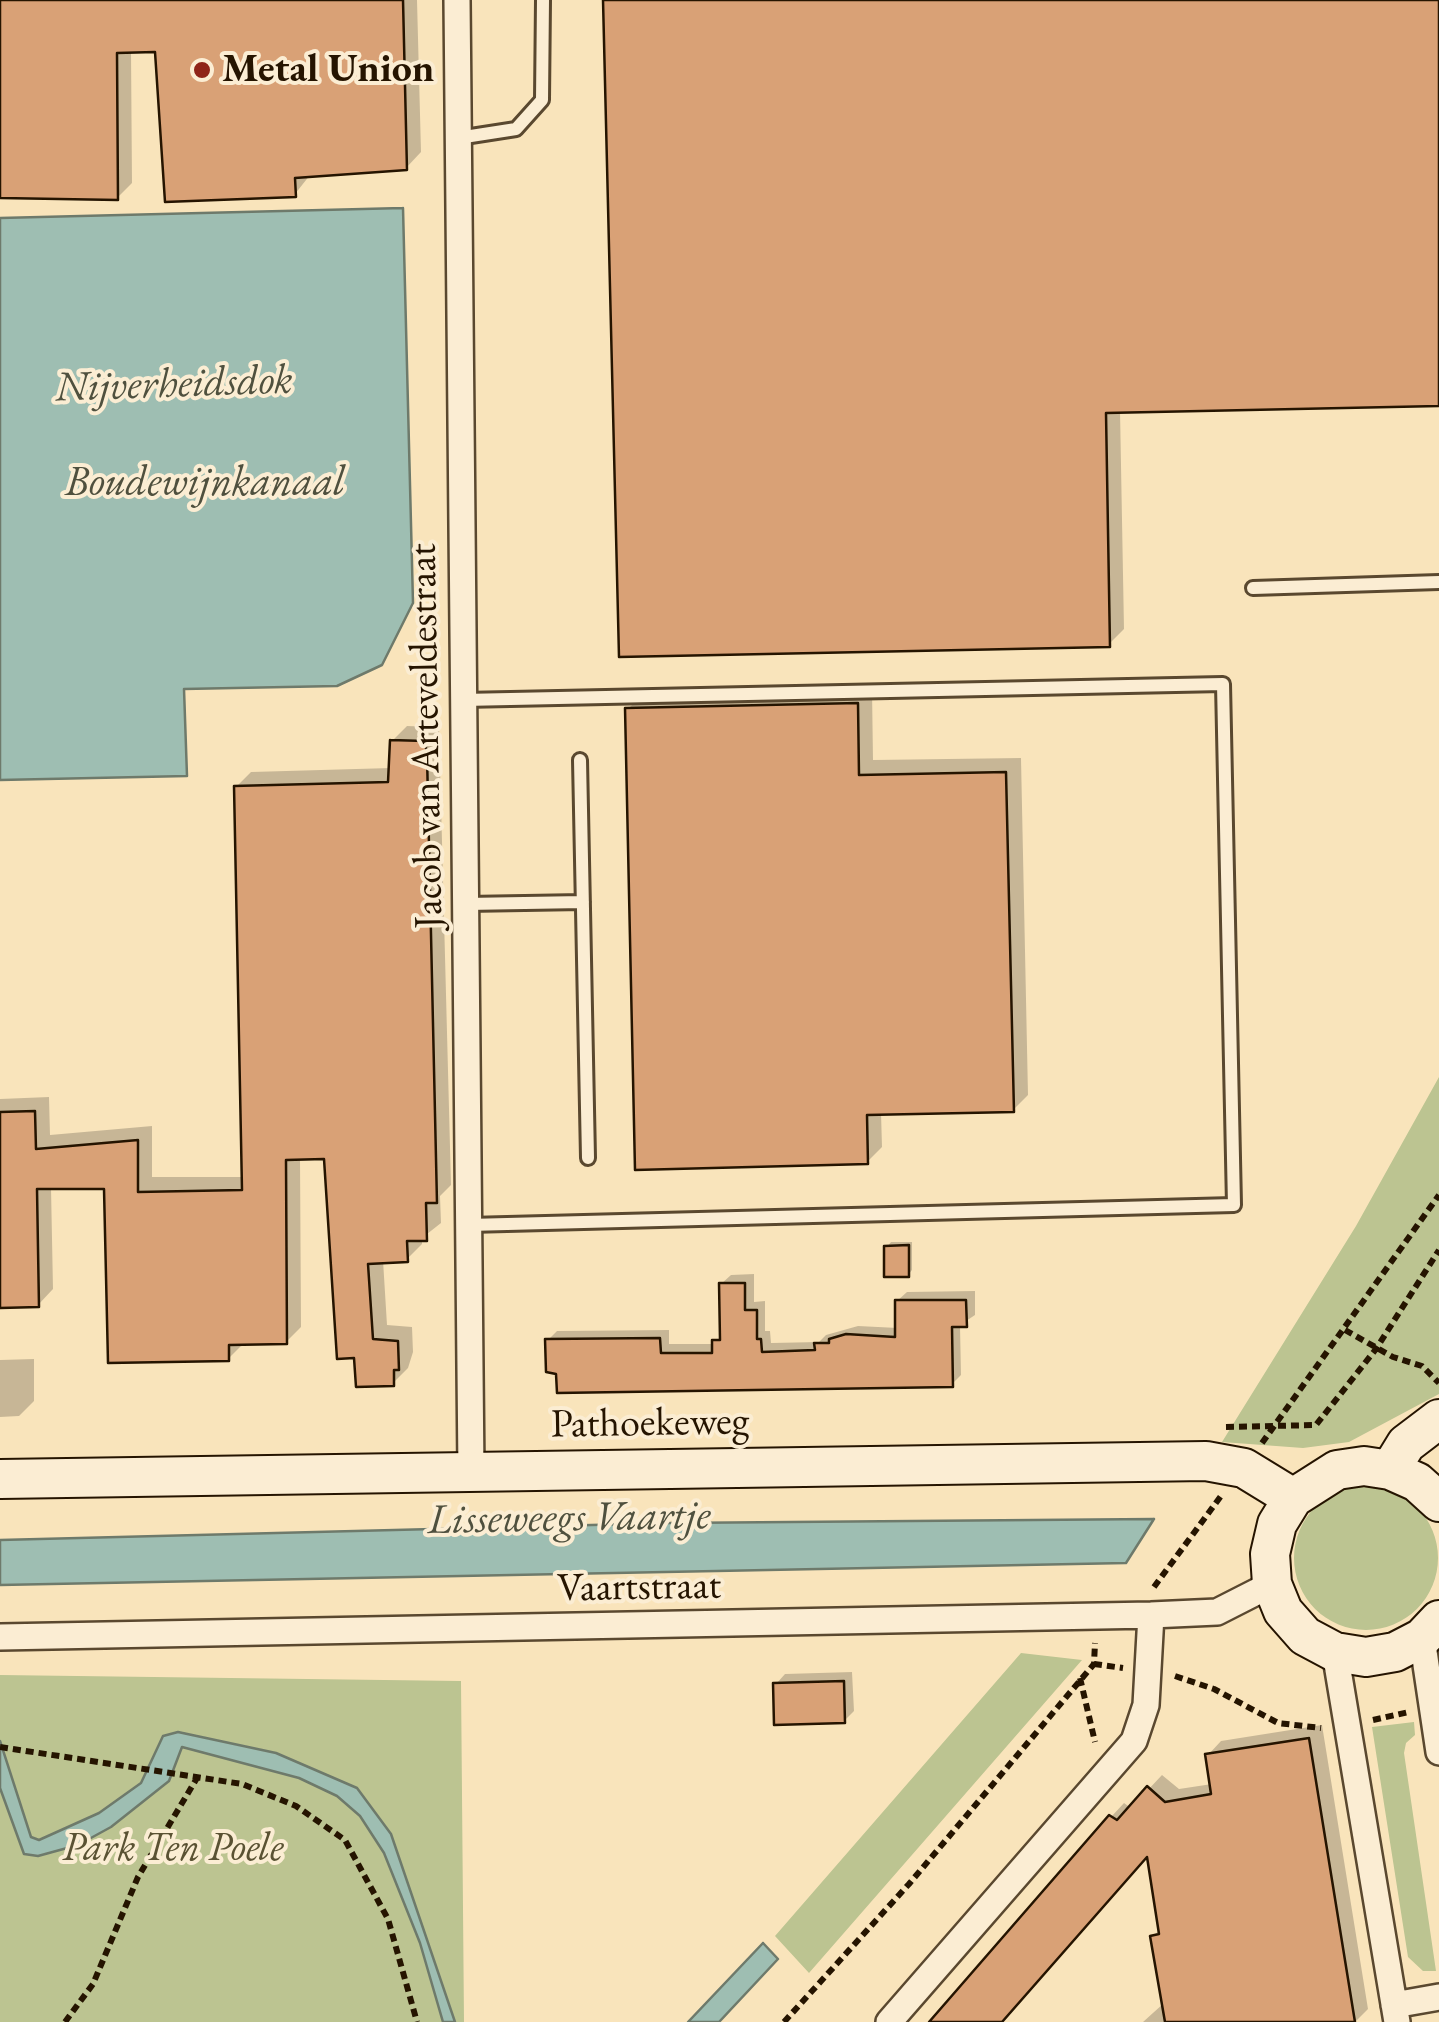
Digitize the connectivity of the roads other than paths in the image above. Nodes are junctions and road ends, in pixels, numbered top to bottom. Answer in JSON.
{"nodes":[{"id":1,"x":457,"y":0,"type":"edge"},
{"id":2,"x":543,"y":0,"type":"edge"},
{"id":3,"x":458,"y":138,"type":"junction"},
{"id":4,"x":1439,"y":582,"type":"edge"},
{"id":5,"x":1253,"y":588,"type":"dead end"},
{"id":6,"x":464,"y":700,"type":"junction"},
{"id":7,"x":580,"y":760,"type":"dead end"},
{"id":8,"x":583,"y":902,"type":"junction"},
{"id":9,"x":466,"y":904,"type":"junction"},
{"id":10,"x":588,"y":1158,"type":"dead end"},
{"id":11,"x":469,"y":1225,"type":"junction"},
{"id":12,"x":1439,"y":1419,"type":"edge"},
{"id":13,"x":1390,"y":1470,"type":"junction"},
{"id":14,"x":471,"y":1472,"type":"junction"},
{"id":15,"x":0,"y":1479,"type":"edge"},
{"id":16,"x":1293,"y":1498,"type":"junction"},
{"id":17,"x":1439,"y":1502,"type":"edge"},
{"id":18,"x":1272,"y":1584,"type":"junction"},
{"id":19,"x":1151,"y":1603,"type":"junction"},
{"id":20,"x":1431,"y":1629,"type":"edge"},
{"id":21,"x":0,"y":1637,"type":"edge"},
{"id":22,"x":1335,"y":1652,"type":"junction"},
{"id":23,"x":1439,"y":1752,"type":"edge"},
{"id":24,"x":1439,"y":1997,"type":"edge"},
{"id":25,"x":1396,"y":2014,"type":"edge"},
{"id":26,"x":890,"y":2022,"type":"edge"}],
"edges":[{"from":1,"to":3,"type":"street","name":"Jacob van Arteveldestraat"},
{"from":2,"to":3,"type":"lane"},
{"from":3,"to":6,"type":"street","name":"Jacob van Arteveldestraat"},
{"from":4,"to":5,"type":"lane"},
{"from":6,"to":9,"type":"street","name":"Jacob van Arteveldestraat"},
{"from":6,"to":11,"type":"lane"},
{"from":7,"to":8,"type":"lane"},
{"from":8,"to":9,"type":"lane"},
{"from":8,"to":10,"type":"lane"},
{"from":9,"to":11,"type":"street","name":"Jacob van Arteveldestraat"},
{"from":11,"to":14,"type":"street","name":"Jacob van Arteveldestraat"},
{"from":12,"to":13,"type":"main road"},
{"from":13,"to":16,"type":"main road"},
{"from":13,"to":17,"type":"main road"},
{"from":14,"to":15,"type":"main road","name":"Pathoekeweg"},
{"from":14,"to":16,"type":"main road","name":"Pathoekeweg"},
{"from":16,"to":18,"type":"main road"},
{"from":18,"to":19,"type":"street","name":"Vaartstraat"},
{"from":18,"to":22,"type":"main road"},
{"from":19,"to":21,"type":"street","name":"Vaartstraat"},
{"from":19,"to":26,"type":"street"},
{"from":20,"to":22,"type":"main road"},
{"from":20,"to":23,"type":"street"},
{"from":22,"to":25,"type":"street"},
{"from":24,"to":25,"type":"street"}]}
